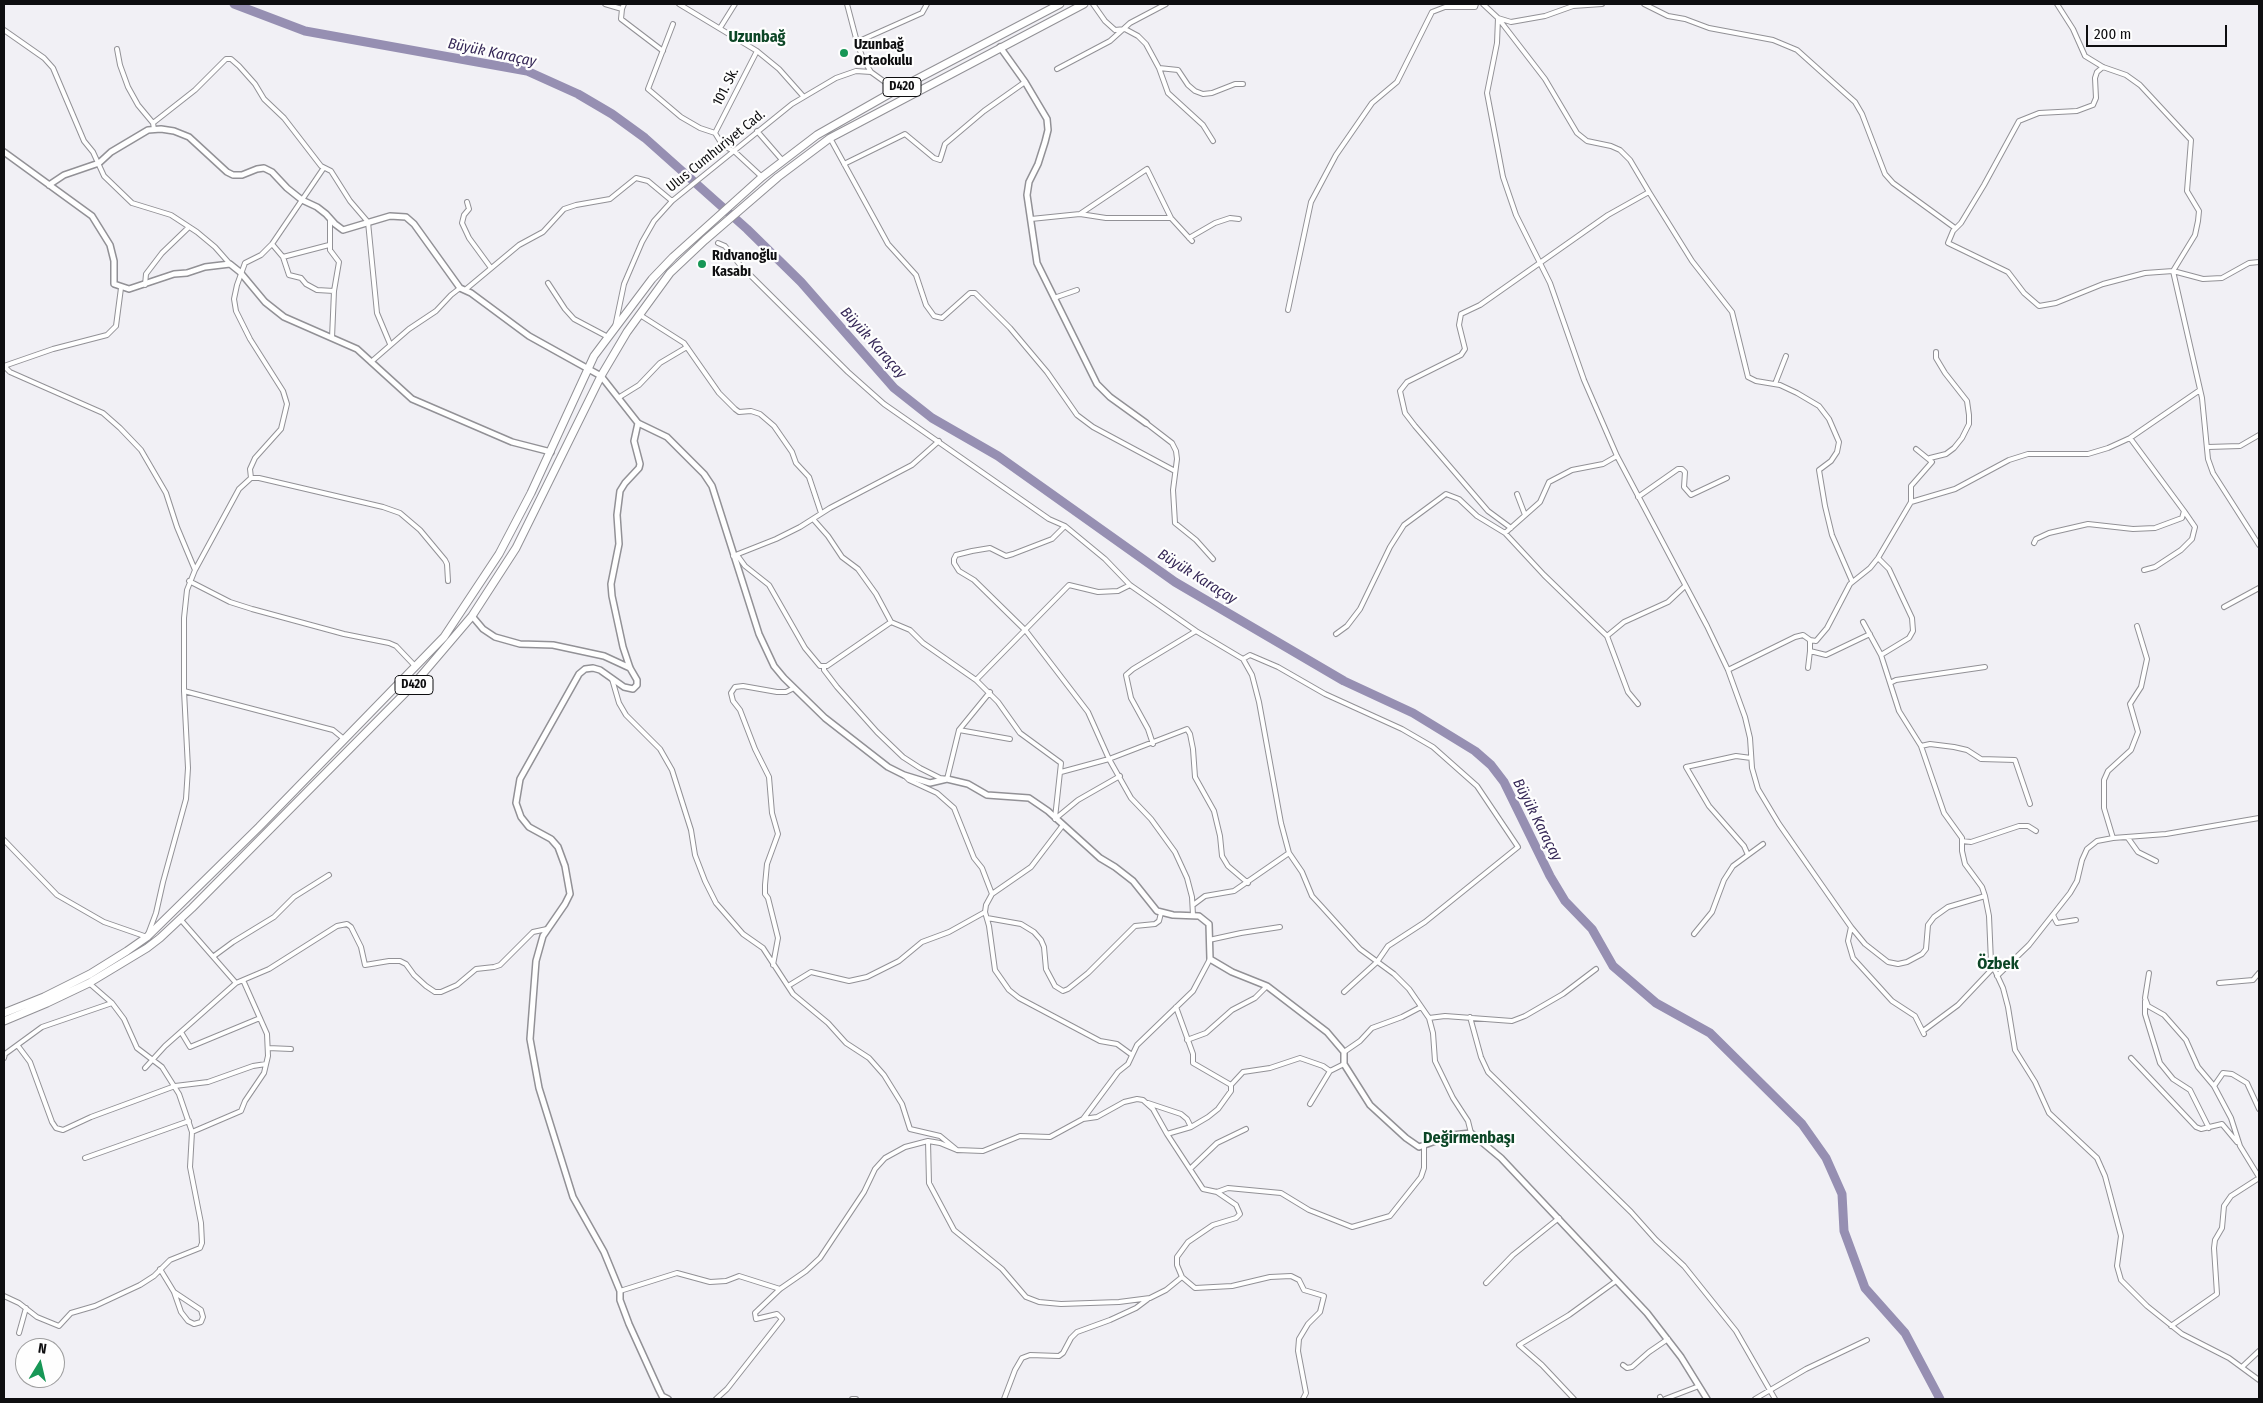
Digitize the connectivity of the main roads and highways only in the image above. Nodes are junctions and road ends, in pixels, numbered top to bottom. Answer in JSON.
{"nodes":[{"id":1,"x":1060,"y":4,"type":"edge"},
{"id":2,"x":1084,"y":4,"type":"edge"},
{"id":3,"x":4,"y":1013,"type":"edge"},
{"id":4,"x":4,"y":1020,"type":"edge"}],
"edges":[{"from":1,"to":3,"type":"highway","number":"D420"},
{"from":2,"to":4,"type":"highway","number":"D420"}]}
